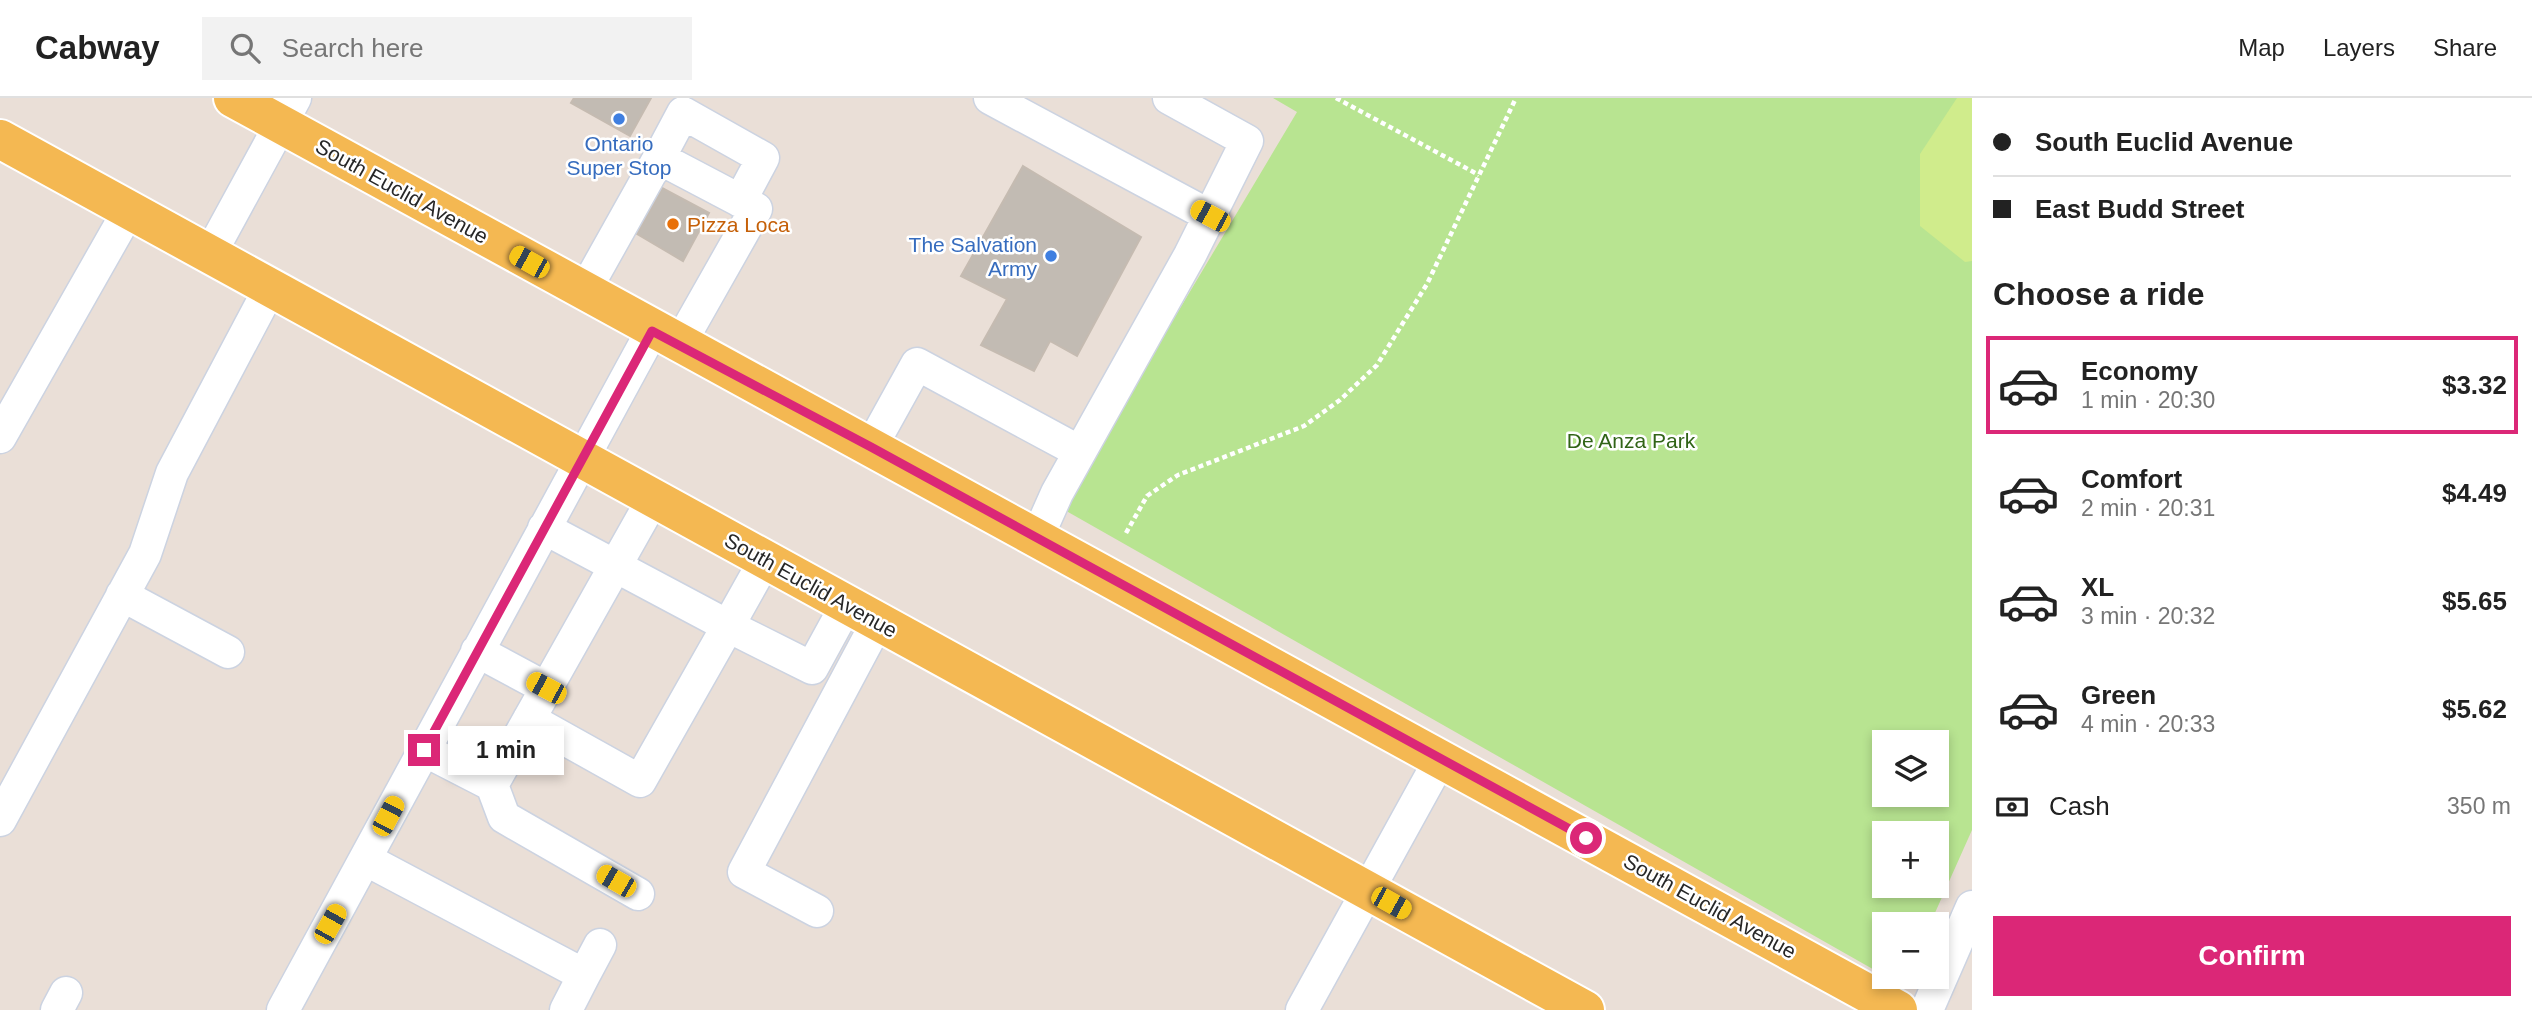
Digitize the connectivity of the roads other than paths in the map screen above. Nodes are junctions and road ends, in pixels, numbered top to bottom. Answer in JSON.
{"nodes":[{"id":1,"x":233,"y":98,"type":"edge"},
{"id":2,"x":990,"y":98,"type":"edge"},
{"id":3,"x":1169,"y":98,"type":"edge"},
{"id":4,"x":288,"y":111,"type":"edge"},
{"id":5,"x":0,"y":139,"type":"edge"},
{"id":6,"x":659,"y":158,"type":"junction"},
{"id":7,"x":740,"y":201,"type":"junction"},
{"id":8,"x":129,"y":210,"type":"junction"},
{"id":9,"x":1210,"y":216,"type":"junction"},
{"id":10,"x":211,"y":254,"type":"junction"},
{"id":11,"x":270,"y":288,"type":"junction"},
{"id":12,"x":584,"y":292,"type":"junction"},
{"id":13,"x":666,"y":338,"type":"junction"},
{"id":14,"x":0,"y":438,"type":"edge"},
{"id":15,"x":871,"y":447,"type":"junction"},
{"id":16,"x":1080,"y":452,"type":"junction"},
{"id":17,"x":582,"y":460,"type":"junction"},
{"id":18,"x":653,"y":499,"type":"junction"},
{"id":19,"x":544,"y":528,"type":"junction"},
{"id":20,"x":1037,"y":538,"type":"junction"},
{"id":21,"x":765,"y":560,"type":"junction"},
{"id":22,"x":616,"y":566,"type":"junction"},
{"id":23,"x":122,"y":595,"type":"junction"},
{"id":24,"x":862,"y":613,"type":"junction"},
{"id":25,"x":728,"y":626,"type":"junction"},
{"id":26,"x":228,"y":652,"type":"dead end"},
{"id":27,"x":477,"y":652,"type":"junction"},
{"id":28,"x":546,"y":688,"type":"junction"},
{"id":29,"x":529,"y":719,"type":"junction"},
{"id":30,"x":424,"y":750,"type":"junction"},
{"id":31,"x":1441,"y":758,"type":"junction"},
{"id":32,"x":492,"y":785,"type":"junction"},
{"id":33,"x":0,"y":820,"type":"edge"},
{"id":34,"x":365,"y":859,"type":"junction"},
{"id":35,"x":1367,"y":890,"type":"junction"},
{"id":36,"x":638,"y":894,"type":"dead end"},
{"id":37,"x":1972,"y":907,"type":"edge"},
{"id":38,"x":817,"y":911,"type":"dead end"},
{"id":39,"x":600,"y":945,"type":"dead end"},
{"id":40,"x":584,"y":975,"type":"junction"},
{"id":41,"x":283,"y":1010,"type":"edge"},
{"id":42,"x":566,"y":1010,"type":"edge"},
{"id":43,"x":1302,"y":1010,"type":"edge"},
{"id":44,"x":1585,"y":1010,"type":"edge"},
{"id":45,"x":1898,"y":1010,"type":"edge"},
{"id":46,"x":1927,"y":1010,"type":"edge"}],
"edges":[{"from":1,"to":4,"type":"main road","name":"South Euclid Avenue"},
{"from":2,"to":9,"type":"street"},
{"from":3,"to":9,"type":"street"},
{"from":4,"to":10,"type":"street"},
{"from":4,"to":12,"type":"main road","name":"South Euclid Avenue"},
{"from":5,"to":8,"type":"main road","name":"South Euclid Avenue"},
{"from":6,"to":7,"type":"street"},
{"from":6,"to":7,"type":"street"},
{"from":6,"to":12,"type":"street"},
{"from":7,"to":13,"type":"street"},
{"from":8,"to":10,"type":"main road","name":"South Euclid Avenue"},
{"from":8,"to":14,"type":"street"},
{"from":9,"to":16,"type":"street"},
{"from":10,"to":11,"type":"main road","name":"South Euclid Avenue"},
{"from":11,"to":17,"type":"main road","name":"South Euclid Avenue"},
{"from":11,"to":23,"type":"street"},
{"from":12,"to":13,"type":"main road","name":"South Euclid Avenue"},
{"from":13,"to":15,"type":"main road","name":"South Euclid Avenue"},
{"from":13,"to":17,"type":"street"},
{"from":15,"to":16,"type":"street"},
{"from":15,"to":20,"type":"main road","name":"South Euclid Avenue"},
{"from":16,"to":20,"type":"street"},
{"from":17,"to":18,"type":"main road","name":"South Euclid Avenue"},
{"from":17,"to":19,"type":"street"},
{"from":18,"to":21,"type":"main road","name":"South Euclid Avenue"},
{"from":18,"to":22,"type":"street"},
{"from":19,"to":22,"type":"street"},
{"from":19,"to":27,"type":"street"},
{"from":20,"to":31,"type":"main road","name":"South Euclid Avenue"},
{"from":21,"to":24,"type":"main road","name":"South Euclid Avenue"},
{"from":21,"to":25,"type":"street"},
{"from":22,"to":25,"type":"street"},
{"from":22,"to":28,"type":"street"},
{"from":23,"to":26,"type":"street"},
{"from":23,"to":33,"type":"street"},
{"from":24,"to":25,"type":"street"},
{"from":24,"to":35,"type":"main road","name":"South Euclid Avenue"},
{"from":24,"to":38,"type":"street"},
{"from":25,"to":29,"type":"street"},
{"from":27,"to":28,"type":"street"},
{"from":27,"to":30,"type":"street"},
{"from":28,"to":29,"type":"street"},
{"from":29,"to":32,"type":"street"},
{"from":30,"to":32,"type":"street"},
{"from":30,"to":34,"type":"street"},
{"from":31,"to":35,"type":"street"},
{"from":31,"to":45,"type":"main road","name":"South Euclid Avenue"},
{"from":32,"to":36,"type":"street"},
{"from":34,"to":40,"type":"street"},
{"from":34,"to":41,"type":"street"},
{"from":35,"to":43,"type":"street"},
{"from":35,"to":44,"type":"main road","name":"South Euclid Avenue"},
{"from":37,"to":46,"type":"street"},
{"from":39,"to":40,"type":"street"},
{"from":40,"to":42,"type":"street"}]}
